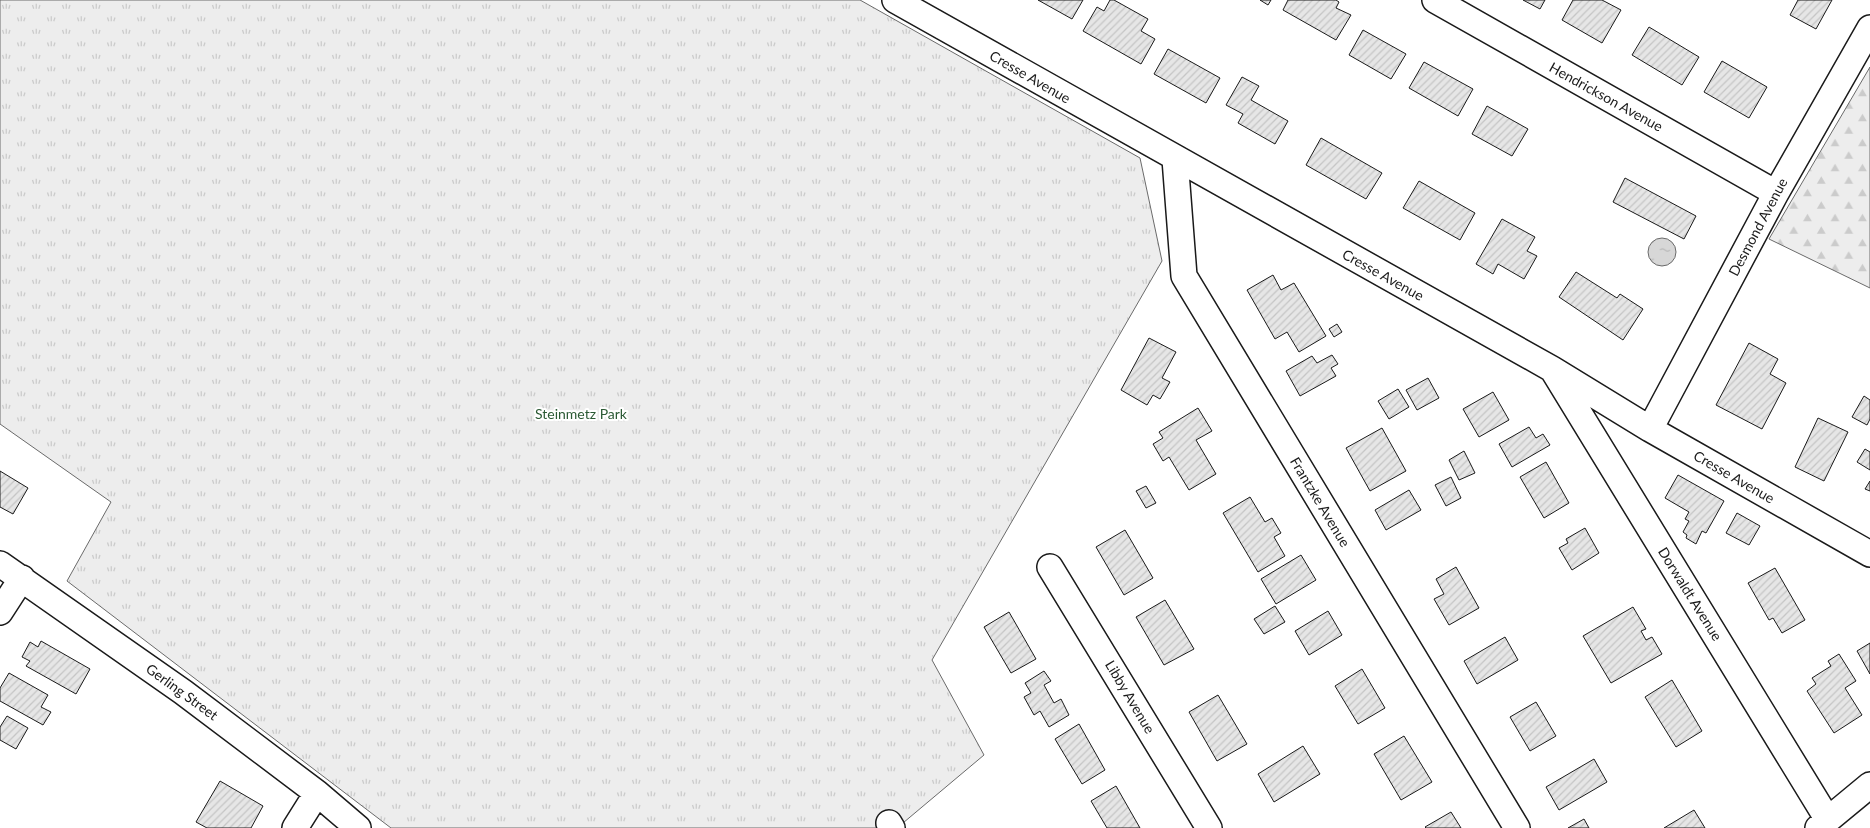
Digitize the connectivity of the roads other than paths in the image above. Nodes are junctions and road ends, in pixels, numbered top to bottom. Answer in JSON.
{"nodes":[{"id":1,"x":895,"y":0,"type":"edge"},
{"id":2,"x":1435,"y":0,"type":"edge"},
{"id":3,"x":1870,"y":28,"type":"edge"},
{"id":4,"x":1175,"y":159,"type":"junction"},
{"id":5,"x":1776,"y":193,"type":"junction"},
{"id":6,"x":1552,"y":369,"type":"junction"},
{"id":7,"x":1650,"y":429,"type":"junction"},
{"id":8,"x":1870,"y":554,"type":"edge"},
{"id":9,"x":0,"y":564,"type":"edge"},
{"id":10,"x":1050,"y":567,"type":"dead end"},
{"id":11,"x":22,"y":578,"type":"junction"},
{"id":12,"x":0,"y":612,"type":"edge"},
{"id":13,"x":1870,"y":785,"type":"edge"},
{"id":14,"x":318,"y":793,"type":"junction"},
{"id":15,"x":1823,"y":824,"type":"edge"},
{"id":16,"x":295,"y":828,"type":"edge"},
{"id":17,"x":358,"y":828,"type":"edge"},
{"id":18,"x":1209,"y":828,"type":"edge"},
{"id":19,"x":1517,"y":828,"type":"edge"}],
"edges":[{"from":1,"to":4,"type":"street","name":"Cresse Avenue"},
{"from":2,"to":5,"type":"street","name":"Hendrickson Avenue"},
{"from":3,"to":5,"type":"street","name":"Desmond Avenue"},
{"from":4,"to":6,"type":"street","name":"Cresse Avenue"},
{"from":4,"to":19,"type":"street","name":"Frantzke Avenue"},
{"from":5,"to":7,"type":"street","name":"Desmond Avenue"},
{"from":6,"to":7,"type":"street","name":"Cresse Avenue"},
{"from":6,"to":15,"type":"street","name":"Dorwaldt Avenue"},
{"from":7,"to":8,"type":"street","name":"Cresse Avenue"},
{"from":9,"to":11,"type":"street","name":"Gerling Street"},
{"from":10,"to":18,"type":"street","name":"Libby Avenue"},
{"from":11,"to":12,"type":"street"},
{"from":11,"to":14,"type":"street","name":"Gerling Street"},
{"from":13,"to":15,"type":"street"},
{"from":14,"to":16,"type":"street"},
{"from":14,"to":17,"type":"street","name":"Gerling Street"}]}
